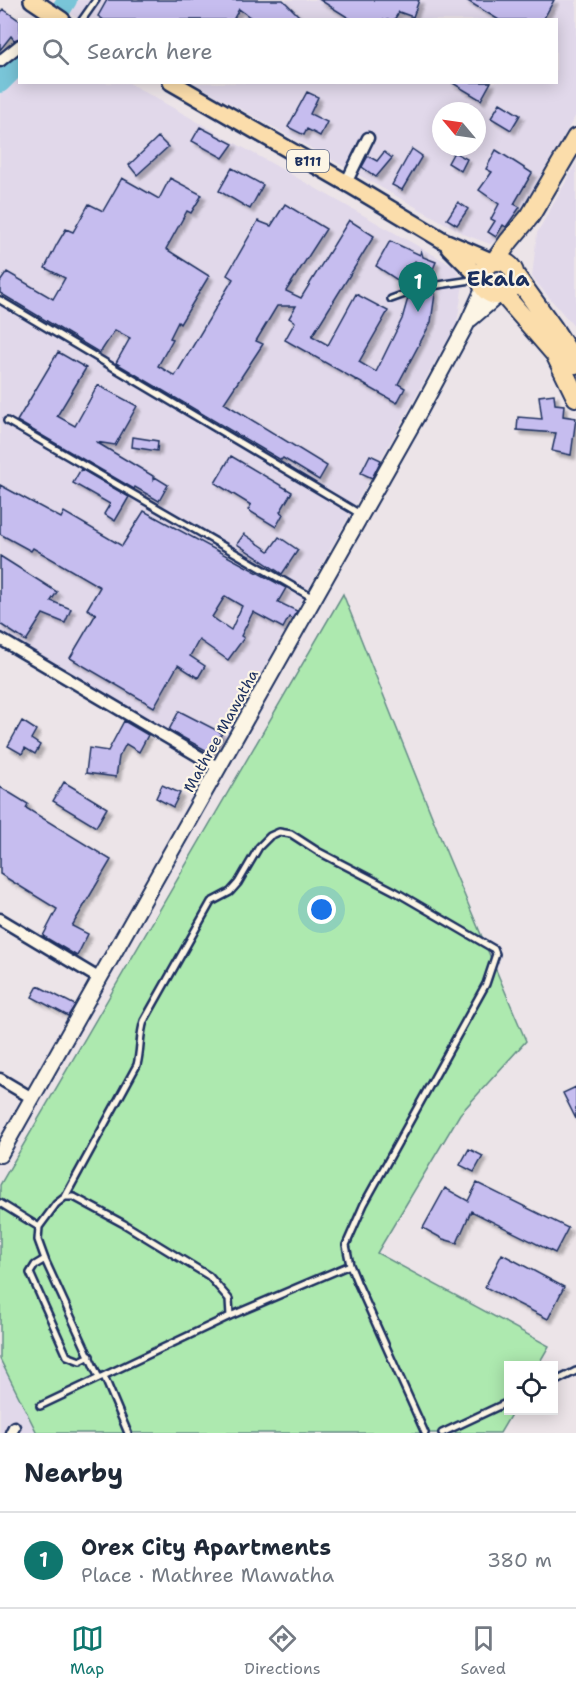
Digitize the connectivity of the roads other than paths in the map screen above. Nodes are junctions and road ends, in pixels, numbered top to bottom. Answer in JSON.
{"nodes":[{"id":1,"x":32,"y":0,"type":"edge"},
{"id":2,"x":96,"y":0,"type":"edge"},
{"id":3,"x":55,"y":18,"type":"edge"},
{"id":4,"x":83,"y":18,"type":"edge"},
{"id":5,"x":18,"y":47,"type":"edge"},
{"id":6,"x":0,"y":61,"type":"edge"},
{"id":7,"x":180,"y":85,"type":"edge"},
{"id":8,"x":368,"y":138,"type":"dead end"},
{"id":9,"x":576,"y":138,"type":"edge"},
{"id":10,"x":346,"y":183,"type":"junction"},
{"id":11,"x":444,"y":241,"type":"junction"},
{"id":12,"x":504,"y":266,"type":"junction"},
{"id":13,"x":432,"y":286,"type":"dead end"},
{"id":14,"x":492,"y":289,"type":"junction"},
{"id":15,"x":405,"y":294,"type":"dead end"},
{"id":16,"x":391,"y":299,"type":"dead end"},
{"id":17,"x":0,"y":300,"type":"edge"},
{"id":18,"x":576,"y":364,"type":"edge"},
{"id":19,"x":576,"y":397,"type":"edge"},
{"id":20,"x":7,"y":421,"type":"dead end"},
{"id":21,"x":361,"y":515,"type":"junction"},
{"id":22,"x":314,"y":598,"type":"junction"},
{"id":23,"x":0,"y":639,"type":"edge"},
{"id":24,"x":219,"y":768,"type":"junction"},
{"id":25,"x":0,"y":919,"type":"edge"},
{"id":26,"x":100,"y":979,"type":"junction"},
{"id":27,"x":0,"y":1079,"type":"edge"},
{"id":28,"x":32,"y":1098,"type":"junction"},
{"id":29,"x":0,"y":1155,"type":"edge"},
{"id":30,"x":65,"y":1197,"type":"junction"},
{"id":31,"x":0,"y":1203,"type":"edge"},
{"id":32,"x":39,"y":1227,"type":"junction"},
{"id":33,"x":45,"y":1259,"type":"junction"},
{"id":34,"x":350,"y":1265,"type":"junction"},
{"id":35,"x":230,"y":1316,"type":"junction"},
{"id":36,"x":90,"y":1356,"type":"junction"},
{"id":37,"x":576,"y":1371,"type":"edge"},
{"id":38,"x":101,"y":1377,"type":"junction"},
{"id":39,"x":558,"y":1380,"type":"edge"},
{"id":40,"x":504,"y":1404,"type":"edge"},
{"id":41,"x":40,"y":1406,"type":"dead end"},
{"id":42,"x":128,"y":1433,"type":"edge"},
{"id":43,"x":425,"y":1433,"type":"edge"},
{"id":44,"x":442,"y":1433,"type":"edge"}],
"edges":[{"from":1,"to":3,"type":"main road"},
{"from":2,"to":4,"type":"lane"},
{"from":5,"to":6,"type":"street"},
{"from":7,"to":10,"type":"main road","number":"B111"},
{"from":8,"to":10,"type":"street"},
{"from":9,"to":12,"type":"highway"},
{"from":10,"to":11,"type":"main road","number":"B111"},
{"from":11,"to":12,"type":"main road","number":"B111"},
{"from":11,"to":14,"type":"main road","number":"B111"},
{"from":12,"to":14,"type":"highway"},
{"from":12,"to":14,"type":"highway"},
{"from":12,"to":18,"type":"highway"},
{"from":13,"to":14,"type":"lane"},
{"from":14,"to":19,"type":"highway"},
{"from":14,"to":21,"type":"street","name":"Mathree Mawatha"},
{"from":15,"to":16,"type":"lane"},
{"from":17,"to":21,"type":"lane"},
{"from":20,"to":22,"type":"lane"},
{"from":21,"to":22,"type":"street","name":"Mathree Mawatha"},
{"from":22,"to":24,"type":"street","name":"Mathree Mawatha"},
{"from":23,"to":24,"type":"street"},
{"from":24,"to":26,"type":"street","name":"Mathree Mawatha"},
{"from":25,"to":26,"type":"street"},
{"from":26,"to":28,"type":"street","name":"Mathree Mawatha"},
{"from":27,"to":28,"type":"street"},
{"from":28,"to":29,"type":"street","name":"Mathree Mawatha"},
{"from":30,"to":32,"type":"lane"},
{"from":30,"to":34,"type":"lane"},
{"from":30,"to":35,"type":"lane"},
{"from":31,"to":32,"type":"lane"},
{"from":32,"to":33,"type":"lane"},
{"from":33,"to":36,"type":"lane"},
{"from":33,"to":36,"type":"lane"},
{"from":34,"to":35,"type":"lane"},
{"from":34,"to":43,"type":"lane"},
{"from":35,"to":38,"type":"lane"},
{"from":36,"to":38,"type":"lane"},
{"from":37,"to":39,"type":"lane"},
{"from":38,"to":41,"type":"lane"},
{"from":38,"to":42,"type":"lane"},
{"from":40,"to":44,"type":"lane"}]}
